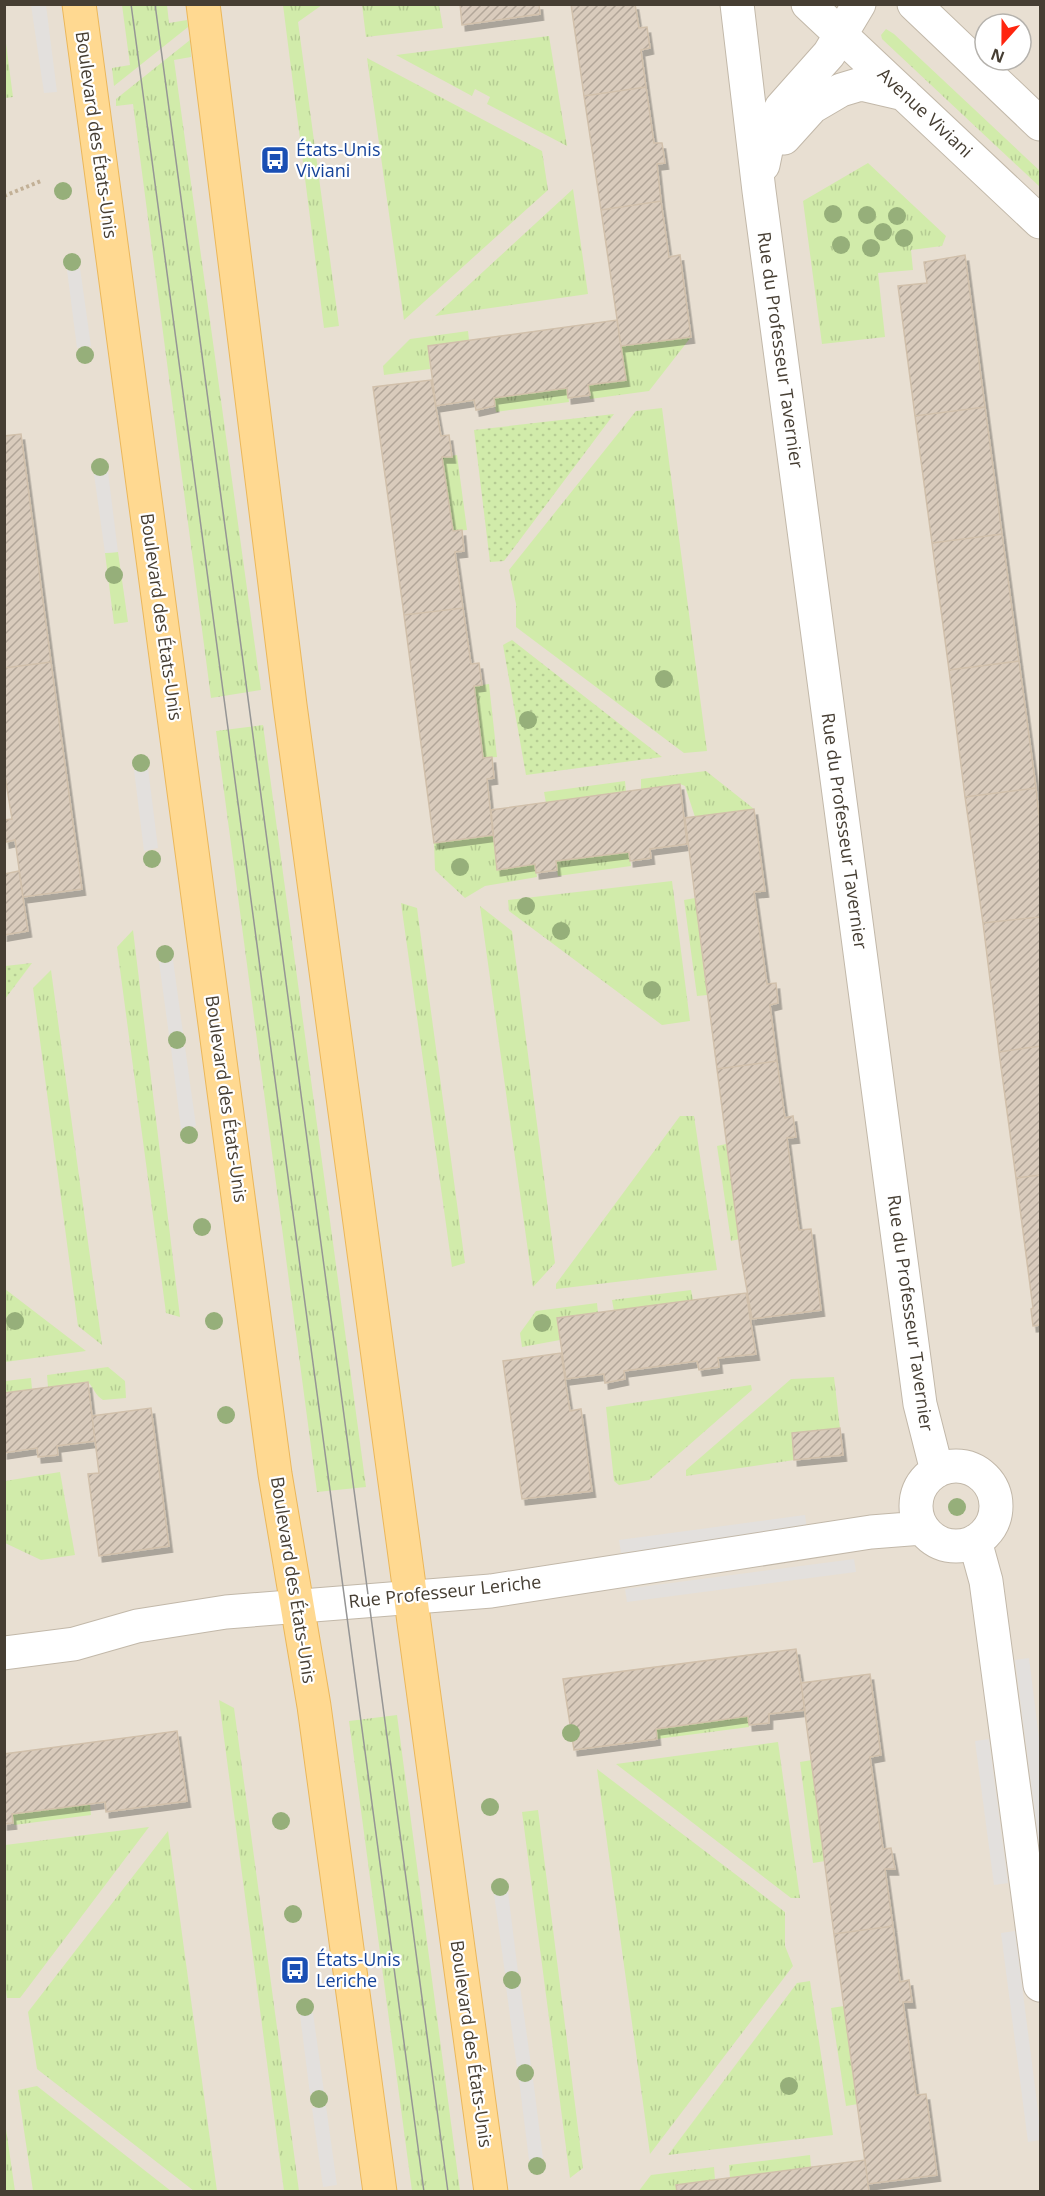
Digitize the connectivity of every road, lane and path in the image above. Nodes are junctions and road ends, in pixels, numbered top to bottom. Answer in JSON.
{"nodes":[{"id":1,"x":79,"y":4,"type":"edge"},
{"id":2,"x":202,"y":4,"type":"edge"},
{"id":3,"x":736,"y":4,"type":"edge"},
{"id":4,"x":808,"y":4,"type":"edge"},
{"id":5,"x":859,"y":4,"type":"edge"},
{"id":6,"x":914,"y":4,"type":"edge"},
{"id":7,"x":842,"y":35,"type":"junction"},
{"id":8,"x":906,"y":94,"type":"junction"},
{"id":9,"x":1041,"y":124,"type":"edge"},
{"id":10,"x":41,"y":181,"type":"dead end"},
{"id":11,"x":759,"y":190,"type":"junction"},
{"id":12,"x":4,"y":196,"type":"edge"},
{"id":13,"x":1041,"y":222,"type":"edge"},
{"id":14,"x":937,"y":1471,"type":"junction"},
{"id":15,"x":922,"y":1528,"type":"junction"},
{"id":16,"x":975,"y":1541,"type":"junction"},
{"id":17,"x":411,"y":1596,"type":"junction"},
{"id":18,"x":298,"y":1607,"type":"junction"},
{"id":19,"x":4,"y":1653,"type":"edge"},
{"id":20,"x":1041,"y":1985,"type":"edge"},
{"id":21,"x":380,"y":2192,"type":"edge"},
{"id":22,"x":491,"y":2192,"type":"edge"}],
"edges":[{"from":1,"to":18,"type":"main road","name":"Boulevard des États-Unis"},
{"from":2,"to":17,"type":"main road","name":"Boulevard des États-Unis"},
{"from":3,"to":11,"type":"street","name":"Rue du Professeur Tavernier"},
{"from":4,"to":7,"type":"street","name":"Avenue Viviani"},
{"from":5,"to":7,"type":"street","name":"Rue du Professeur Tavernier"},
{"from":6,"to":9,"type":"street"},
{"from":7,"to":8,"type":"street","name":"Avenue Viviani"},
{"from":7,"to":11,"type":"street","name":"Rue du Professeur Tavernier"},
{"from":8,"to":11,"type":"street"},
{"from":8,"to":13,"type":"street","name":"Avenue Viviani"},
{"from":10,"to":12,"type":"path"},
{"from":11,"to":14,"type":"street","name":"Rue du Professeur Tavernier"},
{"from":14,"to":15,"type":"street"},
{"from":14,"to":16,"type":"street"},
{"from":15,"to":16,"type":"street"},
{"from":15,"to":17,"type":"street","name":"Rue Professeur Leriche"},
{"from":16,"to":20,"type":"street"},
{"from":17,"to":18,"type":"street","name":"Rue Professeur Leriche"},
{"from":17,"to":22,"type":"main road","name":"Boulevard des États-Unis"},
{"from":18,"to":19,"type":"street","name":"Rue Professeur Leriche"},
{"from":18,"to":21,"type":"main road","name":"Boulevard des États-Unis"}]}
